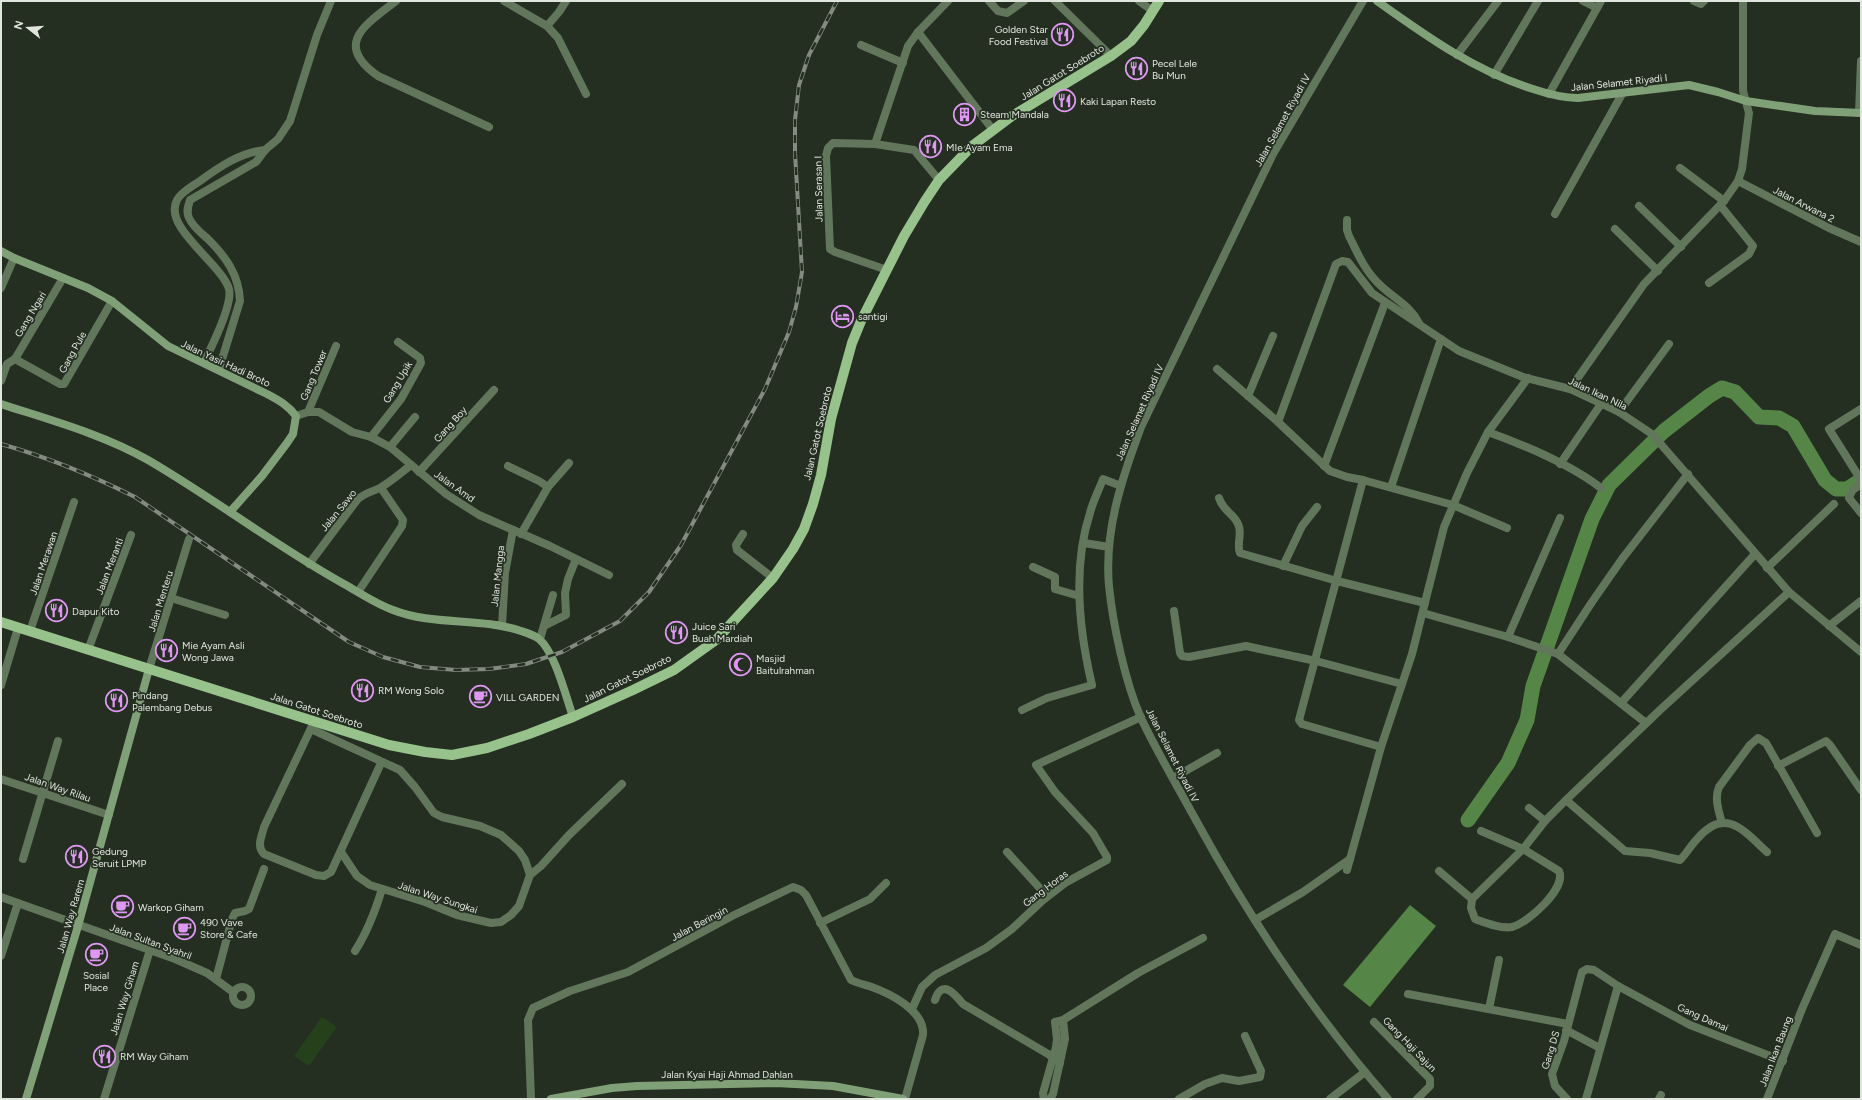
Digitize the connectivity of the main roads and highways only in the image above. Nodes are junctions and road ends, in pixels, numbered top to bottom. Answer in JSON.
{"nodes":[{"id":1,"x":1159,"y":1,"type":"edge"},
{"id":2,"x":1,"y":622,"type":"edge"}],
"edges":[{"from":1,"to":2,"type":"main road","name":"Jalan Gatot Soebroto"}]}
